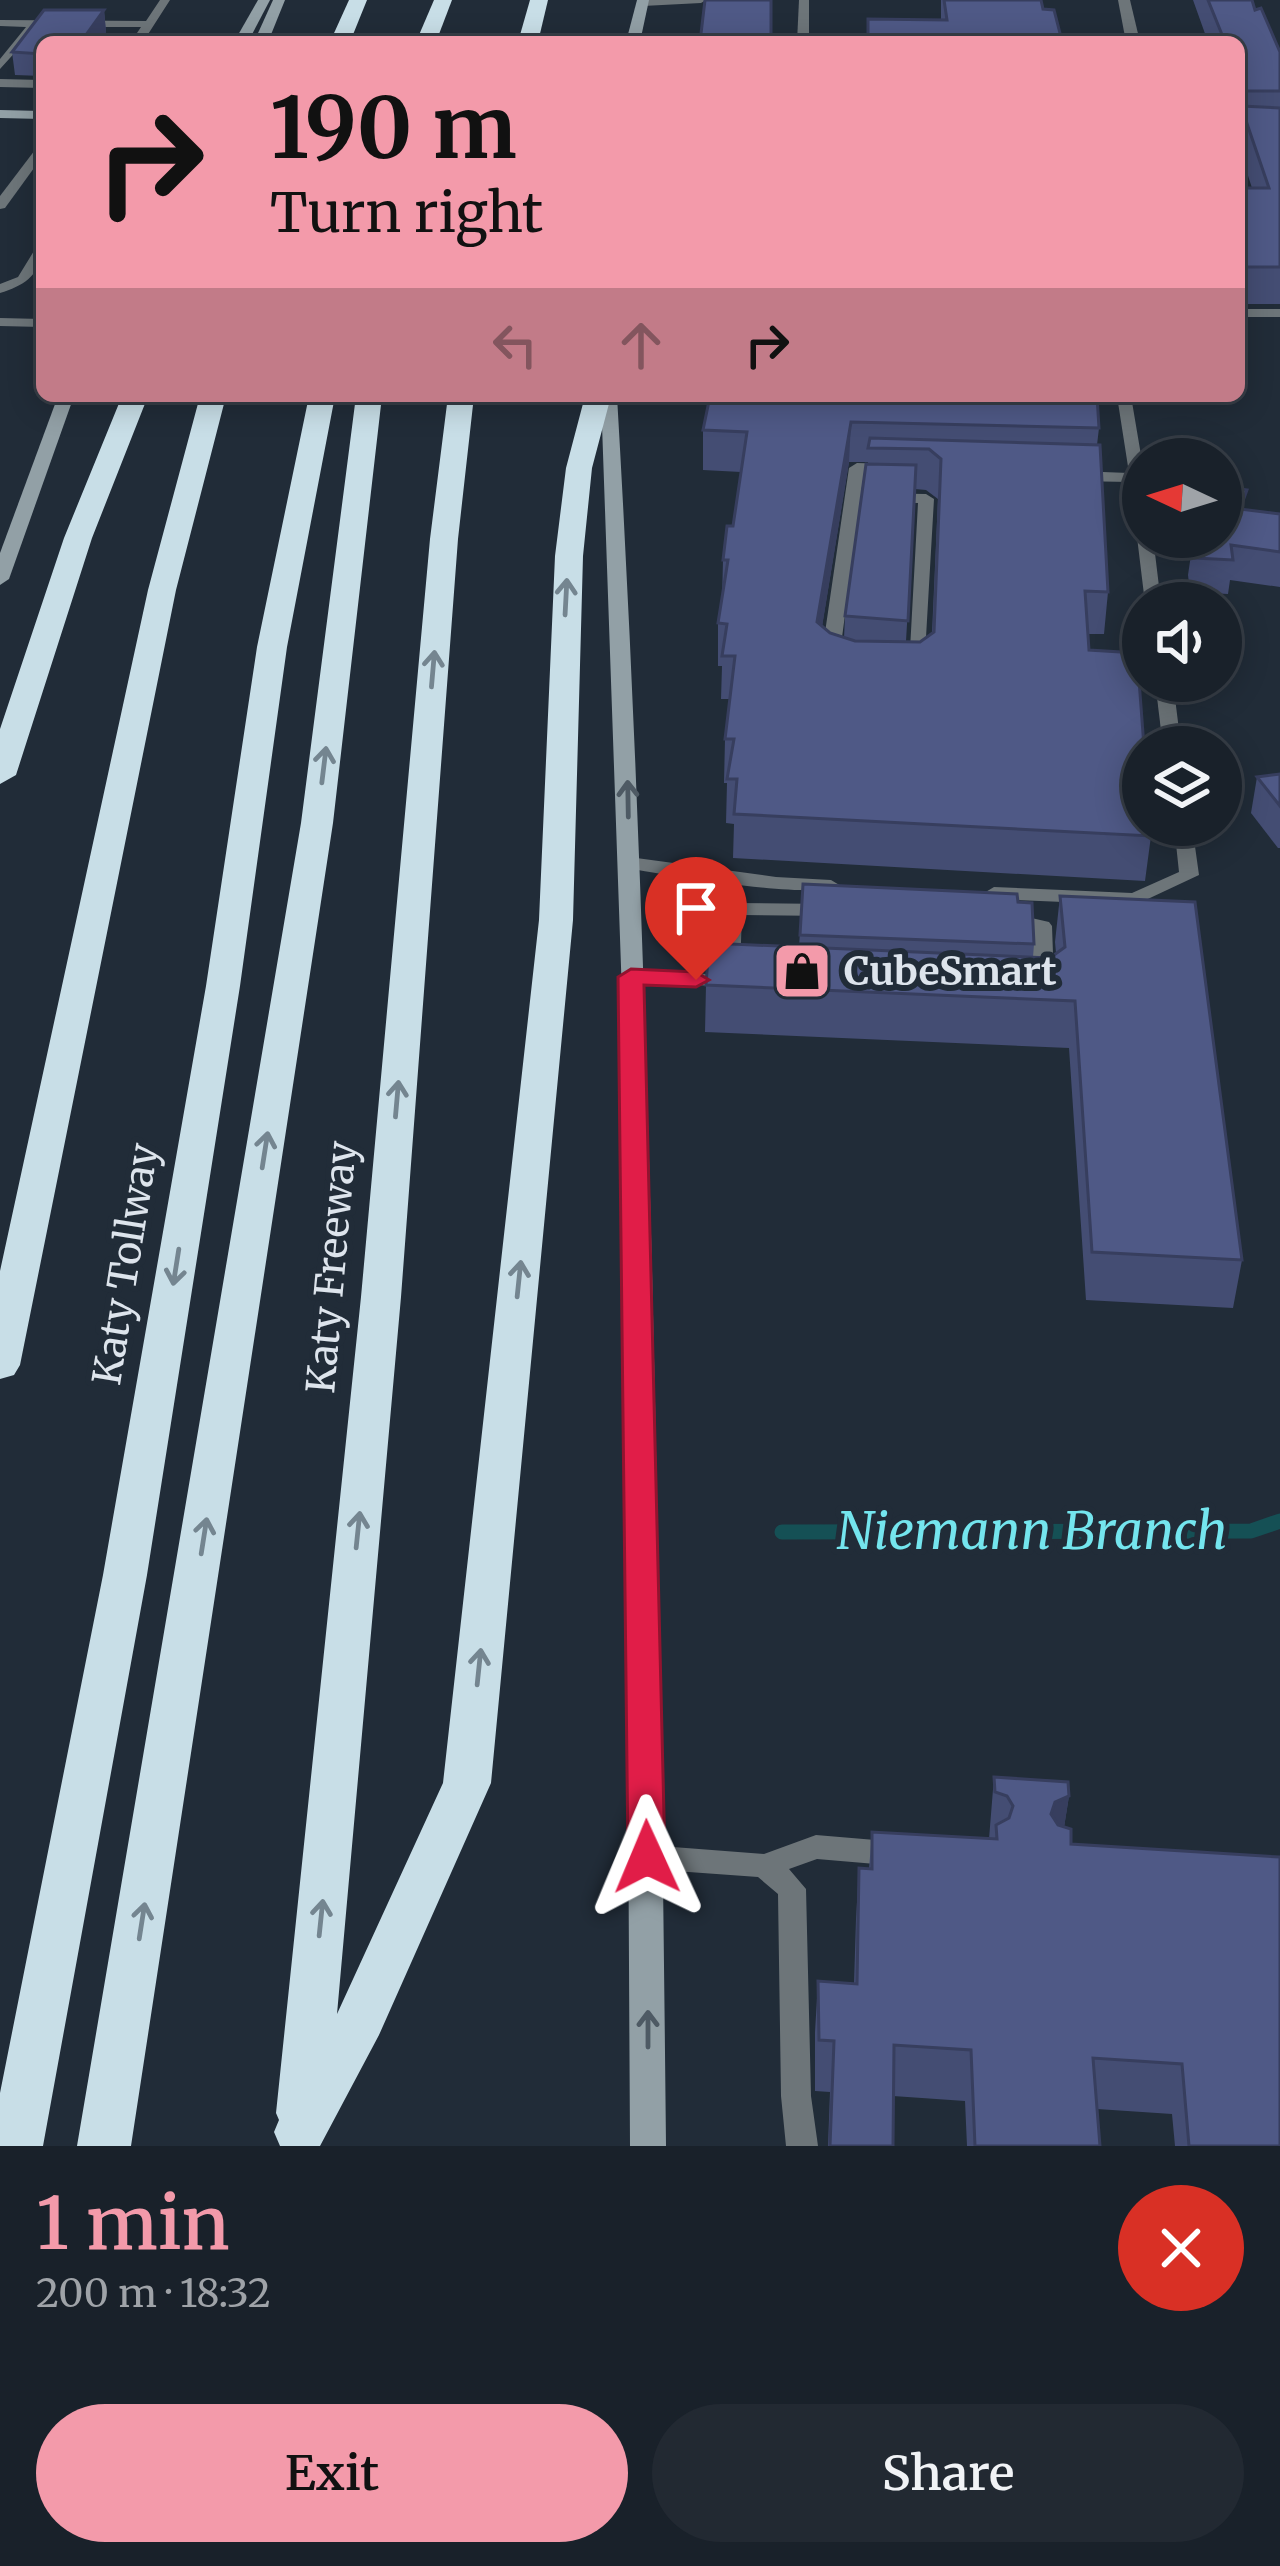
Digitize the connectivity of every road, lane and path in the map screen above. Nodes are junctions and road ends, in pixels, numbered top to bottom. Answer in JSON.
{"nodes":[{"id":1,"x":165,"y":0,"type":"edge"},
{"id":2,"x":264,"y":0,"type":"edge"},
{"id":3,"x":279,"y":0,"type":"edge"},
{"id":4,"x":358,"y":0,"type":"edge"},
{"id":5,"x":420,"y":0,"type":"edge"},
{"id":6,"x":443,"y":0,"type":"edge"},
{"id":7,"x":539,"y":0,"type":"edge"},
{"id":8,"x":701,"y":0,"type":"edge"},
{"id":9,"x":804,"y":0,"type":"edge"},
{"id":10,"x":1124,"y":0,"type":"edge"},
{"id":11,"x":643,"y":2,"type":"edge"},
{"id":12,"x":0,"y":23,"type":"edge"},
{"id":13,"x":35,"y":23,"type":"junction"},
{"id":14,"x":148,"y":24,"type":"junction"},
{"id":15,"x":140,"y":36,"type":"edge"},
{"id":16,"x":245,"y":36,"type":"edge"},
{"id":17,"x":264,"y":36,"type":"edge"},
{"id":18,"x":343,"y":36,"type":"edge"},
{"id":19,"x":408,"y":36,"type":"edge"},
{"id":20,"x":428,"y":36,"type":"edge"},
{"id":21,"x":530,"y":36,"type":"edge"},
{"id":22,"x":634,"y":36,"type":"edge"},
{"id":23,"x":802,"y":36,"type":"edge"},
{"id":24,"x":1132,"y":36,"type":"edge"},
{"id":25,"x":0,"y":67,"type":"edge"},
{"id":26,"x":0,"y":83,"type":"edge"},
{"id":27,"x":36,"y":84,"type":"edge"},
{"id":28,"x":0,"y":103,"type":"edge"},
{"id":29,"x":36,"y":103,"type":"edge"},
{"id":30,"x":0,"y":114,"type":"edge"},
{"id":31,"x":36,"y":115,"type":"edge"},
{"id":32,"x":36,"y":157,"type":"edge"},
{"id":33,"x":0,"y":205,"type":"edge"},
{"id":34,"x":36,"y":259,"type":"edge"},
{"id":35,"x":0,"y":290,"type":"edge"},
{"id":36,"x":1245,"y":313,"type":"edge"},
{"id":37,"x":1280,"y":314,"type":"edge"},
{"id":38,"x":0,"y":322,"type":"edge"},
{"id":39,"x":36,"y":323,"type":"edge"},
{"id":40,"x":63,"y":402,"type":"edge"},
{"id":41,"x":133,"y":402,"type":"edge"},
{"id":42,"x":210,"y":402,"type":"edge"},
{"id":43,"x":321,"y":402,"type":"edge"},
{"id":44,"x":368,"y":402,"type":"edge"},
{"id":45,"x":460,"y":402,"type":"edge"},
{"id":46,"x":596,"y":402,"type":"edge"},
{"id":47,"x":609,"y":402,"type":"edge"},
{"id":48,"x":1125,"y":402,"type":"edge"},
{"id":49,"x":1131,"y":438,"type":"edge"},
{"id":50,"x":903,"y":470,"type":"edge"},
{"id":51,"x":1067,"y":475,"type":"edge"},
{"id":52,"x":1122,"y":477,"type":"edge"},
{"id":53,"x":852,"y":497,"type":"junction"},
{"id":54,"x":0,"y":578,"type":"edge"},
{"id":55,"x":840,"y":673,"type":"edge"},
{"id":56,"x":898,"y":674,"type":"edge"},
{"id":57,"x":0,"y":775,"type":"edge"},
{"id":58,"x":1186,"y":846,"type":"edge"},
{"id":59,"x":629,"y":863,"type":"junction"},
{"id":60,"x":848,"y":886,"type":"edge"},
{"id":61,"x":968,"y":892,"type":"edge"},
{"id":62,"x":843,"y":911,"type":"edge"},
{"id":63,"x":986,"y":918,"type":"edge"},
{"id":64,"x":631,"y":977,"type":"junction"},
{"id":65,"x":1022,"y":993,"type":"edge"},
{"id":66,"x":2,"y":1352,"type":"edge"},
{"id":67,"x":928,"y":1856,"type":"edge"},
{"id":68,"x":647,"y":1857,"type":"junction"},
{"id":69,"x":764,"y":1866,"type":"junction"},
{"id":70,"x":331,"y":2035,"type":"junction"},
{"id":71,"x":299,"y":2139,"type":"edge"},
{"id":72,"x":16,"y":2146,"type":"edge"},
{"id":73,"x":104,"y":2146,"type":"edge"},
{"id":74,"x":648,"y":2146,"type":"edge"},
{"id":75,"x":802,"y":2146,"type":"edge"}],
"edges":[{"from":1,"to":14,"type":"lane"},
{"from":2,"to":16,"type":"main road"},
{"from":3,"to":17,"type":"main road"},
{"from":4,"to":18,"type":"highway"},
{"from":5,"to":19,"type":"highway"},
{"from":6,"to":20,"type":"highway"},
{"from":7,"to":21,"type":"highway"},
{"from":8,"to":11,"type":"lane"},
{"from":9,"to":23,"type":"lane"},
{"from":10,"to":24,"type":"street"},
{"from":11,"to":22,"type":"main road"},
{"from":12,"to":13,"type":"lane"},
{"from":13,"to":14,"type":"lane"},
{"from":13,"to":25,"type":"lane"},
{"from":14,"to":15,"type":"lane"},
{"from":26,"to":27,"type":"lane"},
{"from":28,"to":29,"type":"main road"},
{"from":30,"to":31,"type":"main road"},
{"from":32,"to":33,"type":"lane"},
{"from":34,"to":35,"type":"lane"},
{"from":36,"to":37,"type":"lane"},
{"from":38,"to":39,"type":"lane"},
{"from":40,"to":54,"type":"main road"},
{"from":41,"to":57,"type":"highway"},
{"from":42,"to":66,"type":"highway"},
{"from":43,"to":72,"type":"highway","name":"Katy Tollway","one_way":true},
{"from":73,"to":44,"type":"highway","one_way":true},
{"from":70,"to":45,"type":"highway","name":"Katy Freeway","one_way":true},
{"from":70,"to":46,"type":"highway","one_way":true},
{"from":59,"to":47,"type":"main road","one_way":true},
{"from":48,"to":49,"type":"lane"},
{"from":50,"to":53,"type":"lane"},
{"from":51,"to":52,"type":"lane"},
{"from":53,"to":55,"type":"lane"},
{"from":53,"to":56,"type":"lane"},
{"from":58,"to":61,"type":"lane"},
{"from":59,"to":60,"type":"lane"},
{"from":59,"to":64,"type":"main road"},
{"from":62,"to":64,"type":"lane"},
{"from":63,"to":65,"type":"lane"},
{"from":64,"to":68,"type":"main road"},
{"from":67,"to":69,"type":"lane"},
{"from":68,"to":69,"type":"lane"},
{"from":74,"to":68,"type":"main road","one_way":true},
{"from":69,"to":75,"type":"lane"},
{"from":70,"to":71,"type":"highway"}]}
